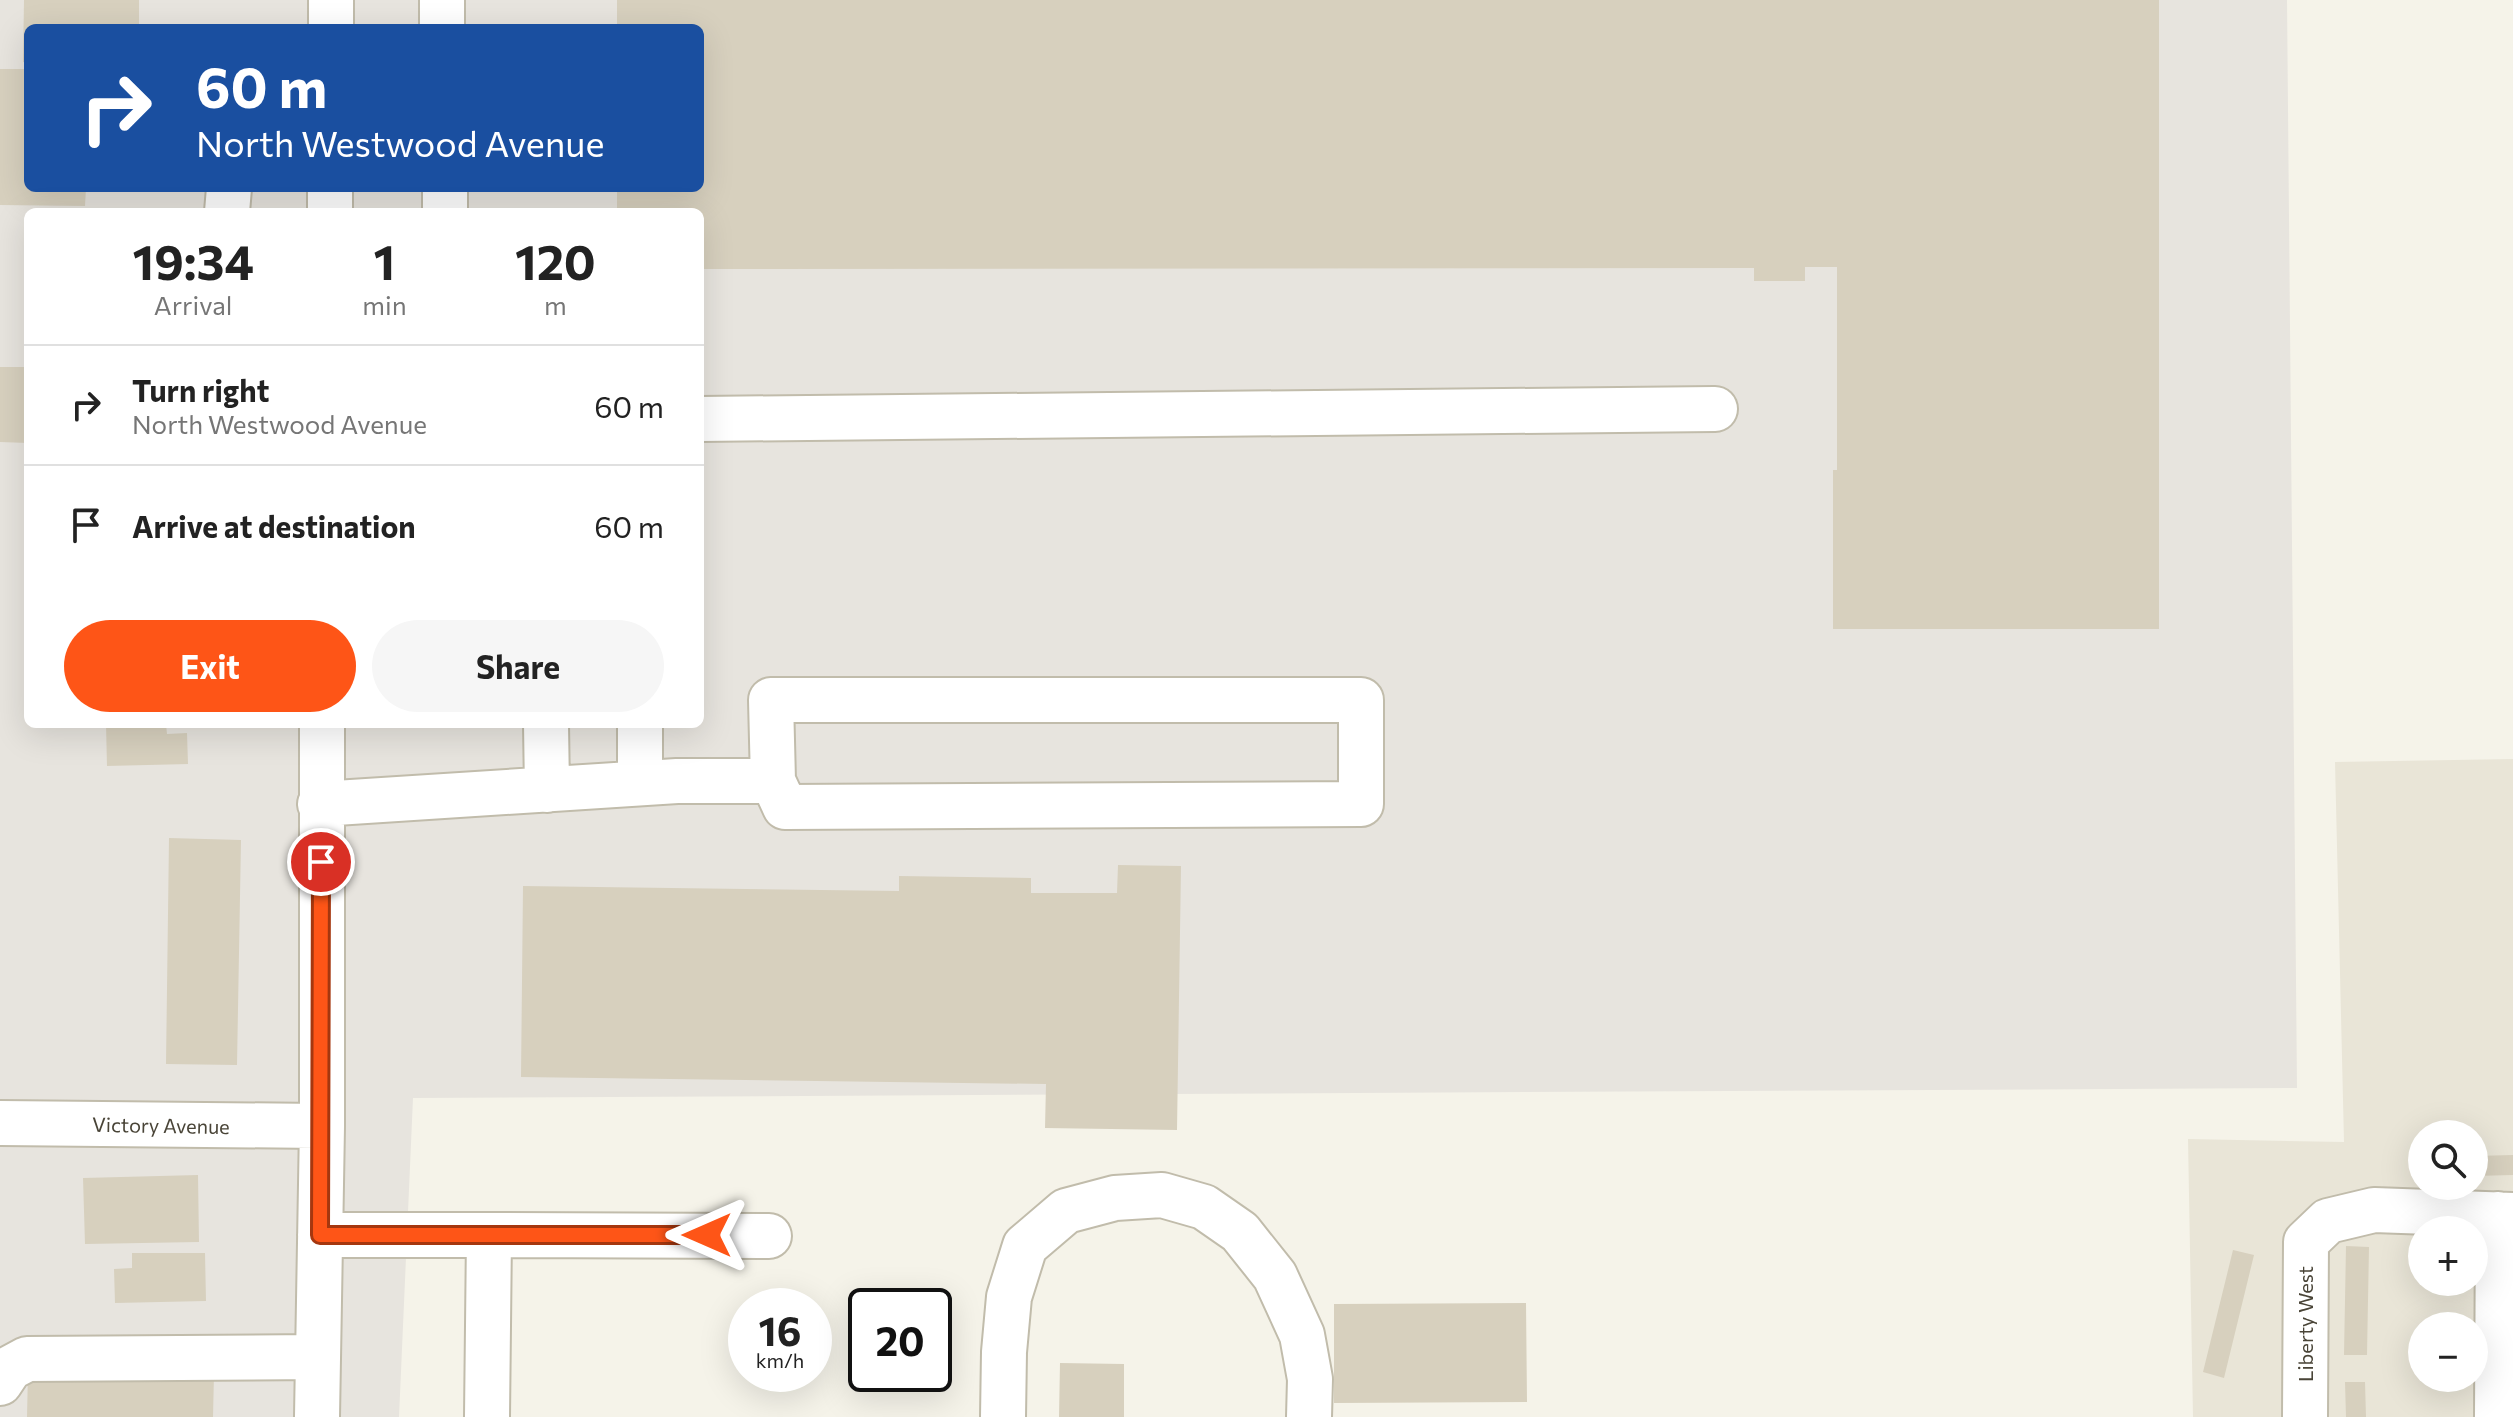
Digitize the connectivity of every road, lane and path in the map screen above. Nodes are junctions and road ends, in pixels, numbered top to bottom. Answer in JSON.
{"nodes":[{"id":1,"x":331,"y":0,"type":"edge"},
{"id":2,"x":442,"y":0,"type":"edge"},
{"id":3,"x":331,"y":24,"type":"edge"},
{"id":4,"x":442,"y":24,"type":"edge"},
{"id":5,"x":1715,"y":409,"type":"dead end"},
{"id":6,"x":704,"y":419,"type":"edge"},
{"id":7,"x":322,"y":728,"type":"edge"},
{"id":8,"x":546,"y":728,"type":"edge"},
{"id":9,"x":640,"y":728,"type":"edge"},
{"id":10,"x":773,"y":781,"type":"junction"},
{"id":11,"x":640,"y":783,"type":"junction"},
{"id":12,"x":547,"y":790,"type":"junction"},
{"id":13,"x":320,"y":804,"type":"junction"},
{"id":14,"x":0,"y":1123,"type":"edge"},
{"id":15,"x":322,"y":1126,"type":"junction"},
{"id":16,"x":2506,"y":1214,"type":"edge"},
{"id":17,"x":320,"y":1235,"type":"junction"},
{"id":18,"x":489,"y":1235,"type":"junction"},
{"id":19,"x":769,"y":1236,"type":"dead end"},
{"id":20,"x":318,"y":1357,"type":"junction"},
{"id":21,"x":0,"y":1383,"type":"edge"},
{"id":22,"x":317,"y":1417,"type":"edge"},
{"id":23,"x":487,"y":1417,"type":"edge"},
{"id":24,"x":1003,"y":1417,"type":"edge"},
{"id":25,"x":1309,"y":1417,"type":"edge"},
{"id":26,"x":2305,"y":1417,"type":"edge"},
{"id":27,"x":2497,"y":1417,"type":"edge"}],
"edges":[{"from":1,"to":3,"type":"street"},
{"from":2,"to":4,"type":"street"},
{"from":5,"to":6,"type":"street"},
{"from":7,"to":13,"type":"street"},
{"from":8,"to":12,"type":"street"},
{"from":9,"to":11,"type":"street"},
{"from":10,"to":10,"type":"street"},
{"from":10,"to":11,"type":"street"},
{"from":11,"to":12,"type":"street"},
{"from":12,"to":13,"type":"street"},
{"from":13,"to":15,"type":"street"},
{"from":14,"to":15,"type":"street","name":"Victory Avenue"},
{"from":15,"to":17,"type":"street"},
{"from":16,"to":26,"type":"street","name":"Liberty West"},
{"from":16,"to":27,"type":"street"},
{"from":17,"to":18,"type":"street"},
{"from":17,"to":20,"type":"street"},
{"from":18,"to":19,"type":"street"},
{"from":18,"to":23,"type":"street"},
{"from":20,"to":21,"type":"street"},
{"from":20,"to":22,"type":"street"},
{"from":24,"to":25,"type":"street"}]}
